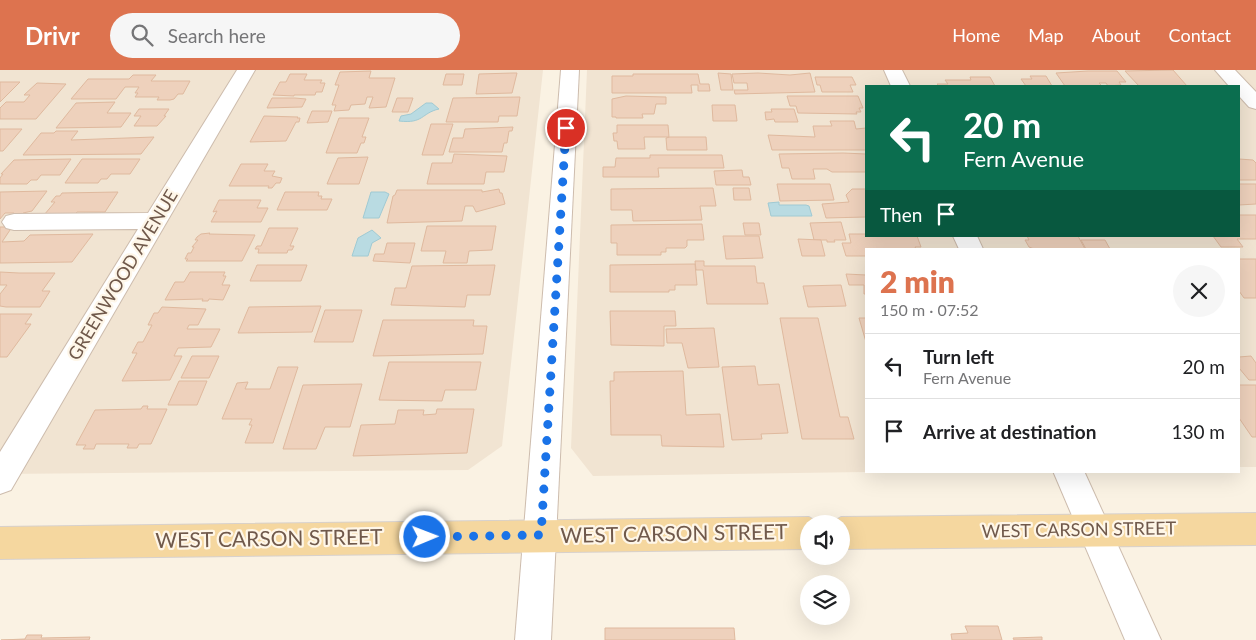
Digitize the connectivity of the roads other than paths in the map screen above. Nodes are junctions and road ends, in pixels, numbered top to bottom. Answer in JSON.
{"nodes":[{"id":1,"x":246,"y":70,"type":"edge"},
{"id":2,"x":570,"y":70,"type":"edge"},
{"id":3,"x":893,"y":70,"type":"edge"},
{"id":4,"x":1224,"y":70,"type":"edge"},
{"id":5,"x":900,"y":85,"type":"edge"},
{"id":6,"x":1239,"y":85,"type":"edge"},
{"id":7,"x":1240,"y":86,"type":"edge"},
{"id":8,"x":1256,"y":103,"type":"edge"},
{"id":9,"x":156,"y":221,"type":"junction"},
{"id":10,"x":14,"y":222,"type":"dead end"},
{"id":11,"x":1069,"y":473,"type":"edge"},
{"id":12,"x":0,"y":480,"type":"edge"},
{"id":13,"x":1256,"y":529,"type":"edge"},
{"id":14,"x":1093,"y":530,"type":"junction"},
{"id":15,"x":850,"y":532,"type":"edge"},
{"id":16,"x":800,"y":533,"type":"edge"},
{"id":17,"x":541,"y":535,"type":"junction"},
{"id":18,"x":0,"y":543,"type":"edge"},
{"id":19,"x":533,"y":640,"type":"edge"},
{"id":20,"x":1143,"y":640,"type":"edge"}],
"edges":[{"from":1,"to":9,"type":"street","name":"GREENWOOD AVENUE"},
{"from":2,"to":17,"type":"street"},
{"from":3,"to":5,"type":"street"},
{"from":4,"to":6,"type":"street"},
{"from":7,"to":8,"type":"street"},
{"from":9,"to":10,"type":"street"},
{"from":9,"to":12,"type":"street","name":"GREENWOOD AVENUE"},
{"from":11,"to":14,"type":"street"},
{"from":13,"to":14,"type":"main road","name":"WEST CARSON STREET"},
{"from":14,"to":15,"type":"main road","name":"WEST CARSON STREET"},
{"from":14,"to":20,"type":"street"},
{"from":16,"to":17,"type":"main road","name":"WEST CARSON STREET"},
{"from":17,"to":18,"type":"main road","name":"WEST CARSON STREET"},
{"from":17,"to":19,"type":"street"}]}
